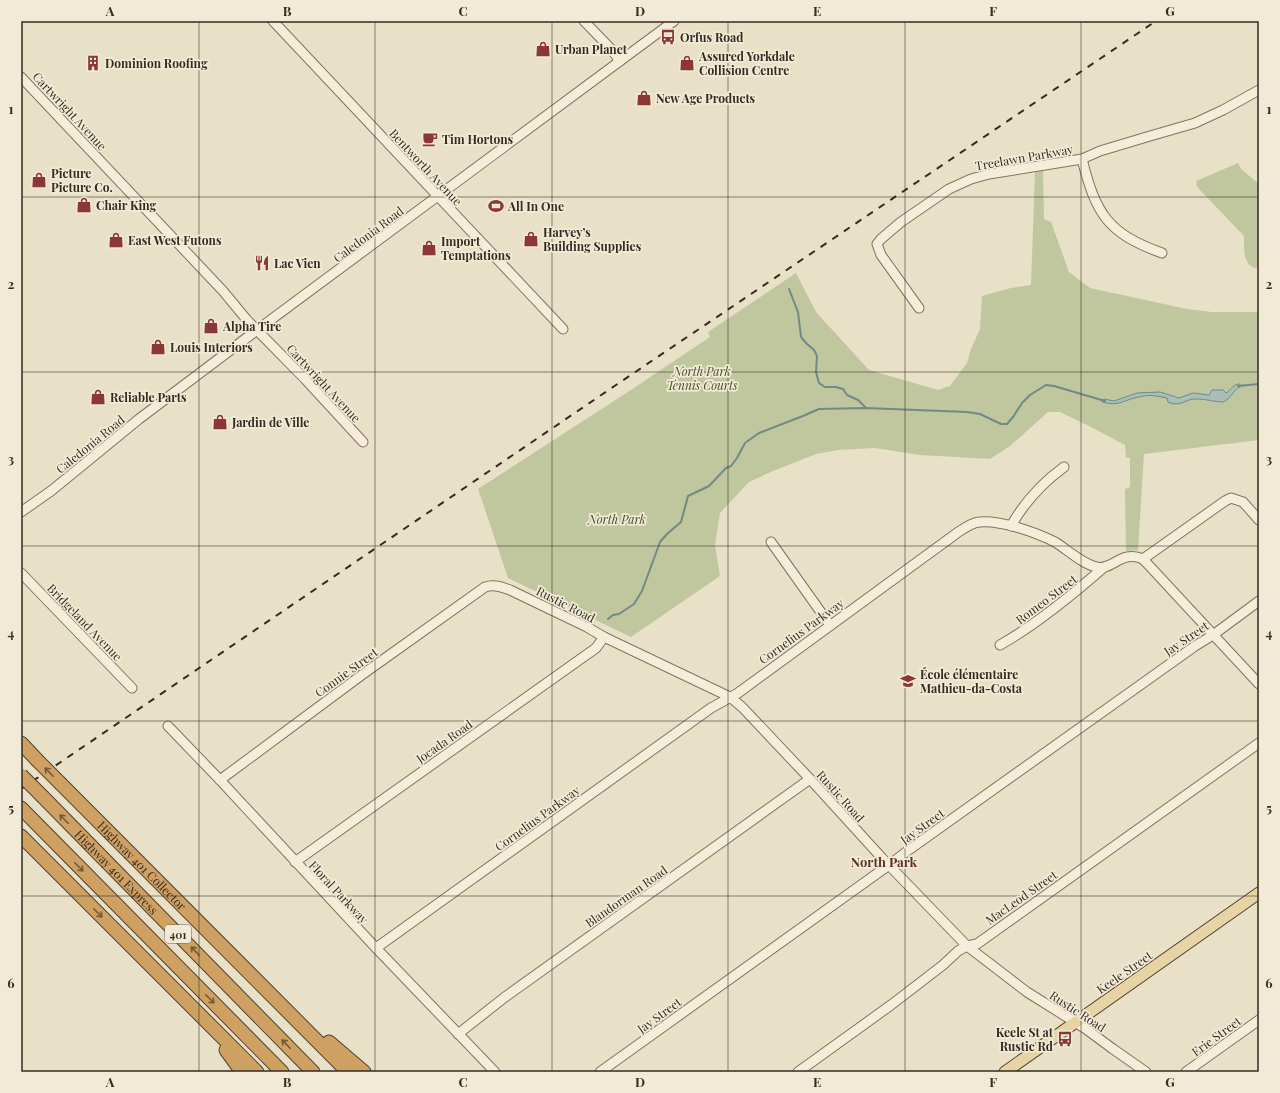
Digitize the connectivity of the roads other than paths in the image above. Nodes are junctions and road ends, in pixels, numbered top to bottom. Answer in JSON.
{"nodes":[{"id":1,"x":273,"y":21,"type":"edge"},
{"id":2,"x":584,"y":21,"type":"edge"},
{"id":3,"x":674,"y":21,"type":"edge"},
{"id":4,"x":620,"y":62,"type":"junction"},
{"id":5,"x":21,"y":77,"type":"edge"},
{"id":6,"x":1259,"y":90,"type":"edge"},
{"id":7,"x":1082,"y":159,"type":"junction"},
{"id":8,"x":438,"y":197,"type":"junction"},
{"id":9,"x":1162,"y":253,"type":"dead end"},
{"id":10,"x":919,"y":308,"type":"dead end"},
{"id":11,"x":563,"y":329,"type":"dead end"},
{"id":12,"x":257,"y":330,"type":"junction"},
{"id":13,"x":363,"y":442,"type":"dead end"},
{"id":14,"x":1064,"y":467,"type":"dead end"},
{"id":15,"x":21,"y":512,"type":"edge"},
{"id":16,"x":1259,"y":520,"type":"edge"},
{"id":17,"x":1011,"y":526,"type":"junction"},
{"id":18,"x":771,"y":542,"type":"dead end"},
{"id":19,"x":1142,"y":559,"type":"junction"},
{"id":20,"x":1103,"y":568,"type":"junction"},
{"id":21,"x":21,"y":573,"type":"edge"},
{"id":22,"x":488,"y":586,"type":"joint"},
{"id":23,"x":1259,"y":601,"type":"edge"},
{"id":24,"x":830,"y":624,"type":"junction"},
{"id":25,"x":1213,"y":635,"type":"junction"},
{"id":26,"x":604,"y":637,"type":"junction"},
{"id":27,"x":1000,"y":645,"type":"dead end"},
{"id":28,"x":1259,"y":684,"type":"edge"},
{"id":29,"x":132,"y":688,"type":"dead end"},
{"id":30,"x":730,"y":698,"type":"junction"},
{"id":31,"x":168,"y":726,"type":"dead end"},
{"id":32,"x":21,"y":743,"type":"edge"},
{"id":33,"x":1259,"y":743,"type":"edge"},
{"id":34,"x":21,"y":775,"type":"edge"},
{"id":35,"x":810,"y":779,"type":"junction"},
{"id":36,"x":220,"y":780,"type":"junction"},
{"id":37,"x":21,"y":809,"type":"edge"},
{"id":38,"x":21,"y":836,"type":"edge"},
{"id":39,"x":295,"y":862,"type":"junction"},
{"id":40,"x":889,"y":866,"type":"junction"},
{"id":41,"x":1259,"y":893,"type":"edge"},
{"id":42,"x":967,"y":946,"type":"junction"},
{"id":43,"x":376,"y":948,"type":"junction"},
{"id":44,"x":263,"y":985,"type":"junction"},
{"id":45,"x":1259,"y":1020,"type":"edge"},
{"id":46,"x":1076,"y":1022,"type":"junction"},
{"id":47,"x":458,"y":1034,"type":"junction"},
{"id":48,"x":221,"y":1035,"type":"junction"},
{"id":49,"x":242,"y":1072,"type":"edge"},
{"id":50,"x":257,"y":1072,"type":"edge"},
{"id":51,"x":282,"y":1072,"type":"edge"},
{"id":52,"x":313,"y":1072,"type":"edge"},
{"id":53,"x":348,"y":1072,"type":"edge"},
{"id":54,"x":364,"y":1072,"type":"edge"},
{"id":55,"x":495,"y":1072,"type":"edge"},
{"id":56,"x":600,"y":1072,"type":"edge"},
{"id":57,"x":798,"y":1072,"type":"edge"},
{"id":58,"x":1005,"y":1072,"type":"edge"},
{"id":59,"x":1146,"y":1072,"type":"edge"},
{"id":60,"x":1186,"y":1072,"type":"edge"}],
"edges":[{"from":1,"to":8,"type":"street","name":"Bentworth Avenue"},
{"from":2,"to":4,"type":"street"},
{"from":3,"to":4,"type":"street","name":"Caledonia Road"},
{"from":4,"to":8,"type":"street","name":"Caledonia Road"},
{"from":5,"to":12,"type":"street","name":"Cartwright Avenue"},
{"from":6,"to":7,"type":"street","name":"Treelawn Parkway"},
{"from":7,"to":9,"type":"street"},
{"from":7,"to":10,"type":"street","name":"Treelawn Parkway"},
{"from":8,"to":11,"type":"street","name":"Bentworth Avenue"},
{"from":8,"to":12,"type":"street","name":"Caledonia Road"},
{"from":12,"to":13,"type":"street","name":"Cartwright Avenue"},
{"from":12,"to":15,"type":"street","name":"Caledonia Road"},
{"from":14,"to":17,"type":"street"},
{"from":16,"to":19,"type":"street"},
{"from":17,"to":20,"type":"street","name":"Cornelius Parkway"},
{"from":17,"to":24,"type":"street","name":"Cornelius Parkway"},
{"from":18,"to":24,"type":"street"},
{"from":19,"to":20,"type":"street"},
{"from":19,"to":25,"type":"street"},
{"from":20,"to":27,"type":"street","name":"Romeo Street"},
{"from":21,"to":29,"type":"street","name":"Bridgeland Avenue"},
{"from":22,"to":26,"type":"street","name":"Rustic Road"},
{"from":22,"to":36,"type":"street","name":"Connie Street"},
{"from":23,"to":25,"type":"street","name":"Jay Street"},
{"from":24,"to":30,"type":"street","name":"Cornelius Parkway"},
{"from":25,"to":28,"type":"street"},
{"from":25,"to":40,"type":"street","name":"Jay Street"},
{"from":26,"to":30,"type":"street","name":"Rustic Road"},
{"from":26,"to":39,"type":"street","name":"Jocada Road"},
{"from":30,"to":35,"type":"street","name":"Rustic Road"},
{"from":30,"to":43,"type":"street","name":"Cornelius Parkway"},
{"from":31,"to":36,"type":"street","name":"Floral Parkway"},
{"from":44,"to":32,"type":"highway","name":"Highway 401 Collector","number":"401","one_way":true,"bridge":true},
{"from":33,"to":42,"type":"street","name":"MacLeod Street"},
{"from":52,"to":34,"type":"highway","name":"Highway 401 Express","number":"401","one_way":true,"bridge":true},
{"from":35,"to":40,"type":"street","name":"Rustic Road"},
{"from":35,"to":47,"type":"street","name":"Blandorman Road"},
{"from":36,"to":39,"type":"street","name":"Floral Parkway"},
{"from":37,"to":51,"type":"highway","name":"Highway 401 Express","number":"401","one_way":true},
{"from":38,"to":48,"type":"highway","one_way":true},
{"from":39,"to":43,"type":"street","name":"Floral Parkway"},
{"from":40,"to":42,"type":"street","name":"Rustic Road"},
{"from":40,"to":56,"type":"street","name":"Jay Street"},
{"from":41,"to":46,"type":"main road","name":"Keele Street"},
{"from":42,"to":46,"type":"street","name":"Rustic Road"},
{"from":42,"to":57,"type":"street","name":"MacLeod Street"},
{"from":43,"to":47,"type":"street","name":"Floral Parkway"},
{"from":44,"to":53,"type":"highway","name":"Highway 401 Collector","number":"401"},
{"from":44,"to":54,"type":"highway"},
{"from":45,"to":60,"type":"street","name":"Erie Street"},
{"from":46,"to":58,"type":"main road","name":"Keele Street"},
{"from":46,"to":59,"type":"street","name":"Rustic Road"},
{"from":47,"to":55,"type":"street","name":"Floral Parkway"},
{"from":48,"to":49,"type":"highway"},
{"from":48,"to":50,"type":"highway"}]}
